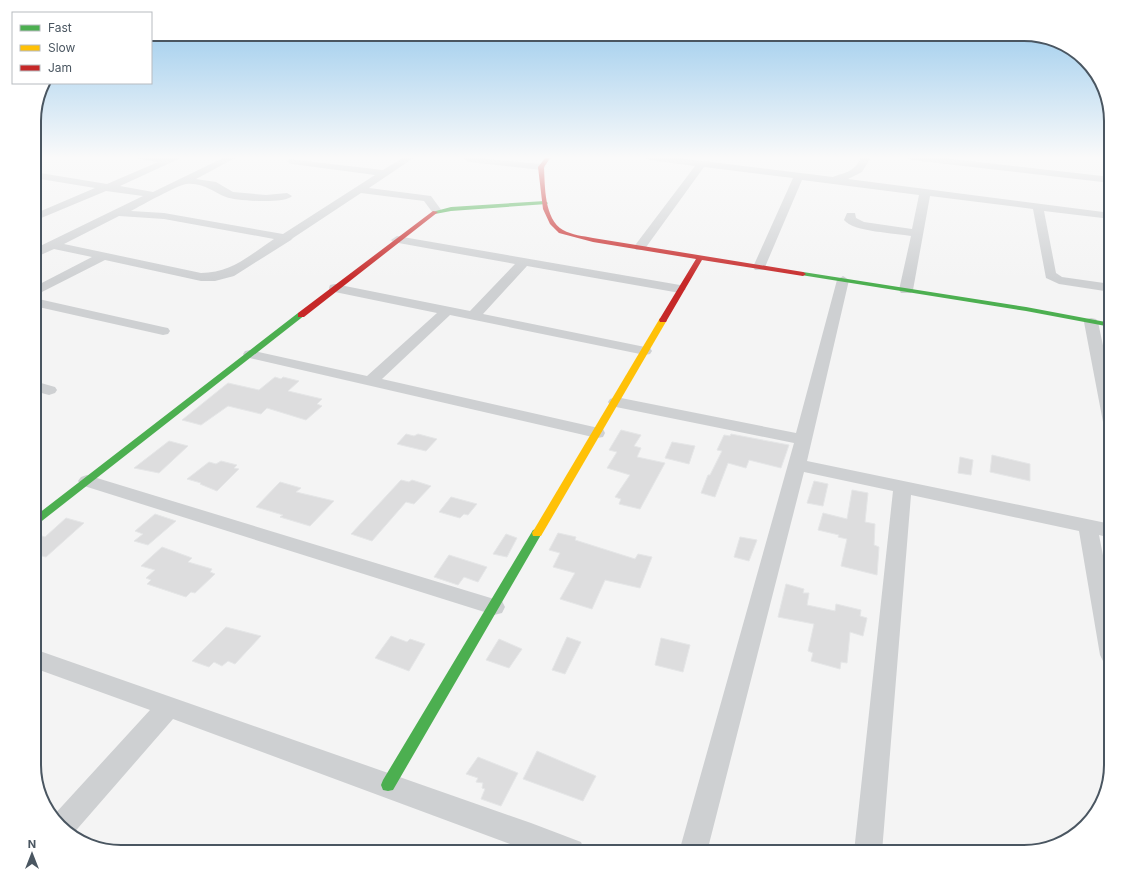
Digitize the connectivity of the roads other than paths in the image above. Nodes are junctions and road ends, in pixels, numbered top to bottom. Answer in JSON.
{"nodes":[{"id":1,"x":80,"y":198,"type":"edge"},
{"id":2,"x":146,"y":198,"type":"edge"},
{"id":3,"x":346,"y":198,"type":"edge"},
{"id":4,"x":427,"y":198,"type":"edge"},
{"id":5,"x":544,"y":198,"type":"edge"},
{"id":6,"x":676,"y":198,"type":"edge"},
{"id":7,"x":788,"y":198,"type":"edge"},
{"id":8,"x":924,"y":198,"type":"edge"},
{"id":9,"x":973,"y":198,"type":"edge"},
{"id":10,"x":545,"y":203,"type":"junction"},
{"id":11,"x":1038,"y":207,"type":"junction"},
{"id":12,"x":437,"y":212,"type":"junction"},
{"id":13,"x":118,"y":213,"type":"junction"},
{"id":14,"x":851,"y":214,"type":"dead end"},
{"id":15,"x":41,"y":215,"type":"edge"},
{"id":16,"x":1104,"y":215,"type":"edge"},
{"id":17,"x":917,"y":233,"type":"junction"},
{"id":18,"x":287,"y":238,"type":"junction"},
{"id":19,"x":397,"y":240,"type":"junction"},
{"id":20,"x":53,"y":245,"type":"junction"},
{"id":21,"x":640,"y":247,"type":"junction"},
{"id":22,"x":41,"y":251,"type":"edge"},
{"id":23,"x":105,"y":255,"type":"junction"},
{"id":24,"x":700,"y":257,"type":"junction"},
{"id":25,"x":524,"y":262,"type":"junction"},
{"id":26,"x":758,"y":266,"type":"junction"},
{"id":27,"x":843,"y":280,"type":"junction"},
{"id":28,"x":1104,"y":287,"type":"edge"},
{"id":29,"x":41,"y":288,"type":"edge"},
{"id":30,"x":335,"y":288,"type":"junction"},
{"id":31,"x":680,"y":290,"type":"junction"},
{"id":32,"x":906,"y":290,"type":"junction"},
{"id":33,"x":41,"y":304,"type":"edge"},
{"id":34,"x":447,"y":311,"type":"junction"},
{"id":35,"x":473,"y":316,"type":"junction"},
{"id":36,"x":1091,"y":322,"type":"junction"},
{"id":37,"x":1104,"y":324,"type":"edge"},
{"id":38,"x":163,"y":331,"type":"dead end"},
{"id":39,"x":644,"y":351,"type":"junction"},
{"id":40,"x":250,"y":354,"type":"junction"},
{"id":41,"x":371,"y":381,"type":"junction"},
{"id":42,"x":1104,"y":387,"type":"edge"},
{"id":43,"x":616,"y":402,"type":"junction"},
{"id":44,"x":597,"y":433,"type":"junction"},
{"id":45,"x":804,"y":440,"type":"junction"},
{"id":46,"x":797,"y":465,"type":"junction"},
{"id":47,"x":87,"y":481,"type":"junction"},
{"id":48,"x":903,"y":487,"type":"junction"},
{"id":49,"x":41,"y":517,"type":"edge"},
{"id":50,"x":1088,"y":526,"type":"junction"},
{"id":51,"x":1104,"y":529,"type":"edge"},
{"id":52,"x":494,"y":607,"type":"junction"},
{"id":53,"x":1104,"y":616,"type":"edge"},
{"id":54,"x":41,"y":661,"type":"edge"},
{"id":55,"x":168,"y":707,"type":"junction"},
{"id":56,"x":388,"y":785,"type":"junction"},
{"id":57,"x":65,"y":822,"type":"edge"},
{"id":58,"x":527,"y":844,"type":"edge"},
{"id":59,"x":695,"y":845,"type":"edge"},
{"id":60,"x":869,"y":845,"type":"edge"}],
"edges":[{"from":1,"to":15,"type":"street"},
{"from":2,"to":13,"type":"street"},
{"from":3,"to":18,"type":"street"},
{"from":4,"to":12,"type":"street"},
{"from":5,"to":10,"type":"street"},
{"from":6,"to":21,"type":"street"},
{"from":7,"to":26,"type":"street"},
{"from":8,"to":17,"type":"street"},
{"from":9,"to":11,"type":"street"},
{"from":10,"to":12,"type":"street"},
{"from":10,"to":21,"type":"street"},
{"from":11,"to":16,"type":"street"},
{"from":11,"to":28,"type":"street"},
{"from":12,"to":19,"type":"street"},
{"from":13,"to":18,"type":"street"},
{"from":13,"to":20,"type":"street"},
{"from":14,"to":17,"type":"street"},
{"from":17,"to":32,"type":"street"},
{"from":18,"to":23,"type":"street"},
{"from":19,"to":25,"type":"street"},
{"from":19,"to":30,"type":"street"},
{"from":20,"to":22,"type":"street"},
{"from":20,"to":23,"type":"street"},
{"from":21,"to":24,"type":"street"},
{"from":23,"to":29,"type":"street"},
{"from":24,"to":26,"type":"street"},
{"from":24,"to":31,"type":"street"},
{"from":25,"to":31,"type":"street"},
{"from":25,"to":35,"type":"street"},
{"from":26,"to":27,"type":"street"},
{"from":27,"to":32,"type":"street"},
{"from":27,"to":45,"type":"street"},
{"from":30,"to":34,"type":"street"},
{"from":30,"to":40,"type":"street"},
{"from":31,"to":39,"type":"street"},
{"from":32,"to":36,"type":"street"},
{"from":33,"to":38,"type":"street"},
{"from":34,"to":35,"type":"street"},
{"from":34,"to":41,"type":"street"},
{"from":35,"to":39,"type":"street"},
{"from":36,"to":37,"type":"street"},
{"from":36,"to":42,"type":"street"},
{"from":39,"to":43,"type":"street"},
{"from":40,"to":41,"type":"street"},
{"from":40,"to":47,"type":"street"},
{"from":41,"to":44,"type":"street"},
{"from":43,"to":44,"type":"street"},
{"from":43,"to":45,"type":"street"},
{"from":44,"to":52,"type":"street"},
{"from":45,"to":46,"type":"street"},
{"from":46,"to":48,"type":"street"},
{"from":46,"to":59,"type":"street"},
{"from":47,"to":49,"type":"street"},
{"from":47,"to":52,"type":"street"},
{"from":48,"to":50,"type":"street"},
{"from":48,"to":60,"type":"street"},
{"from":50,"to":51,"type":"street"},
{"from":50,"to":53,"type":"street"},
{"from":52,"to":56,"type":"street"},
{"from":54,"to":55,"type":"street"},
{"from":55,"to":56,"type":"street"},
{"from":55,"to":57,"type":"street"},
{"from":56,"to":58,"type":"street"}]}
